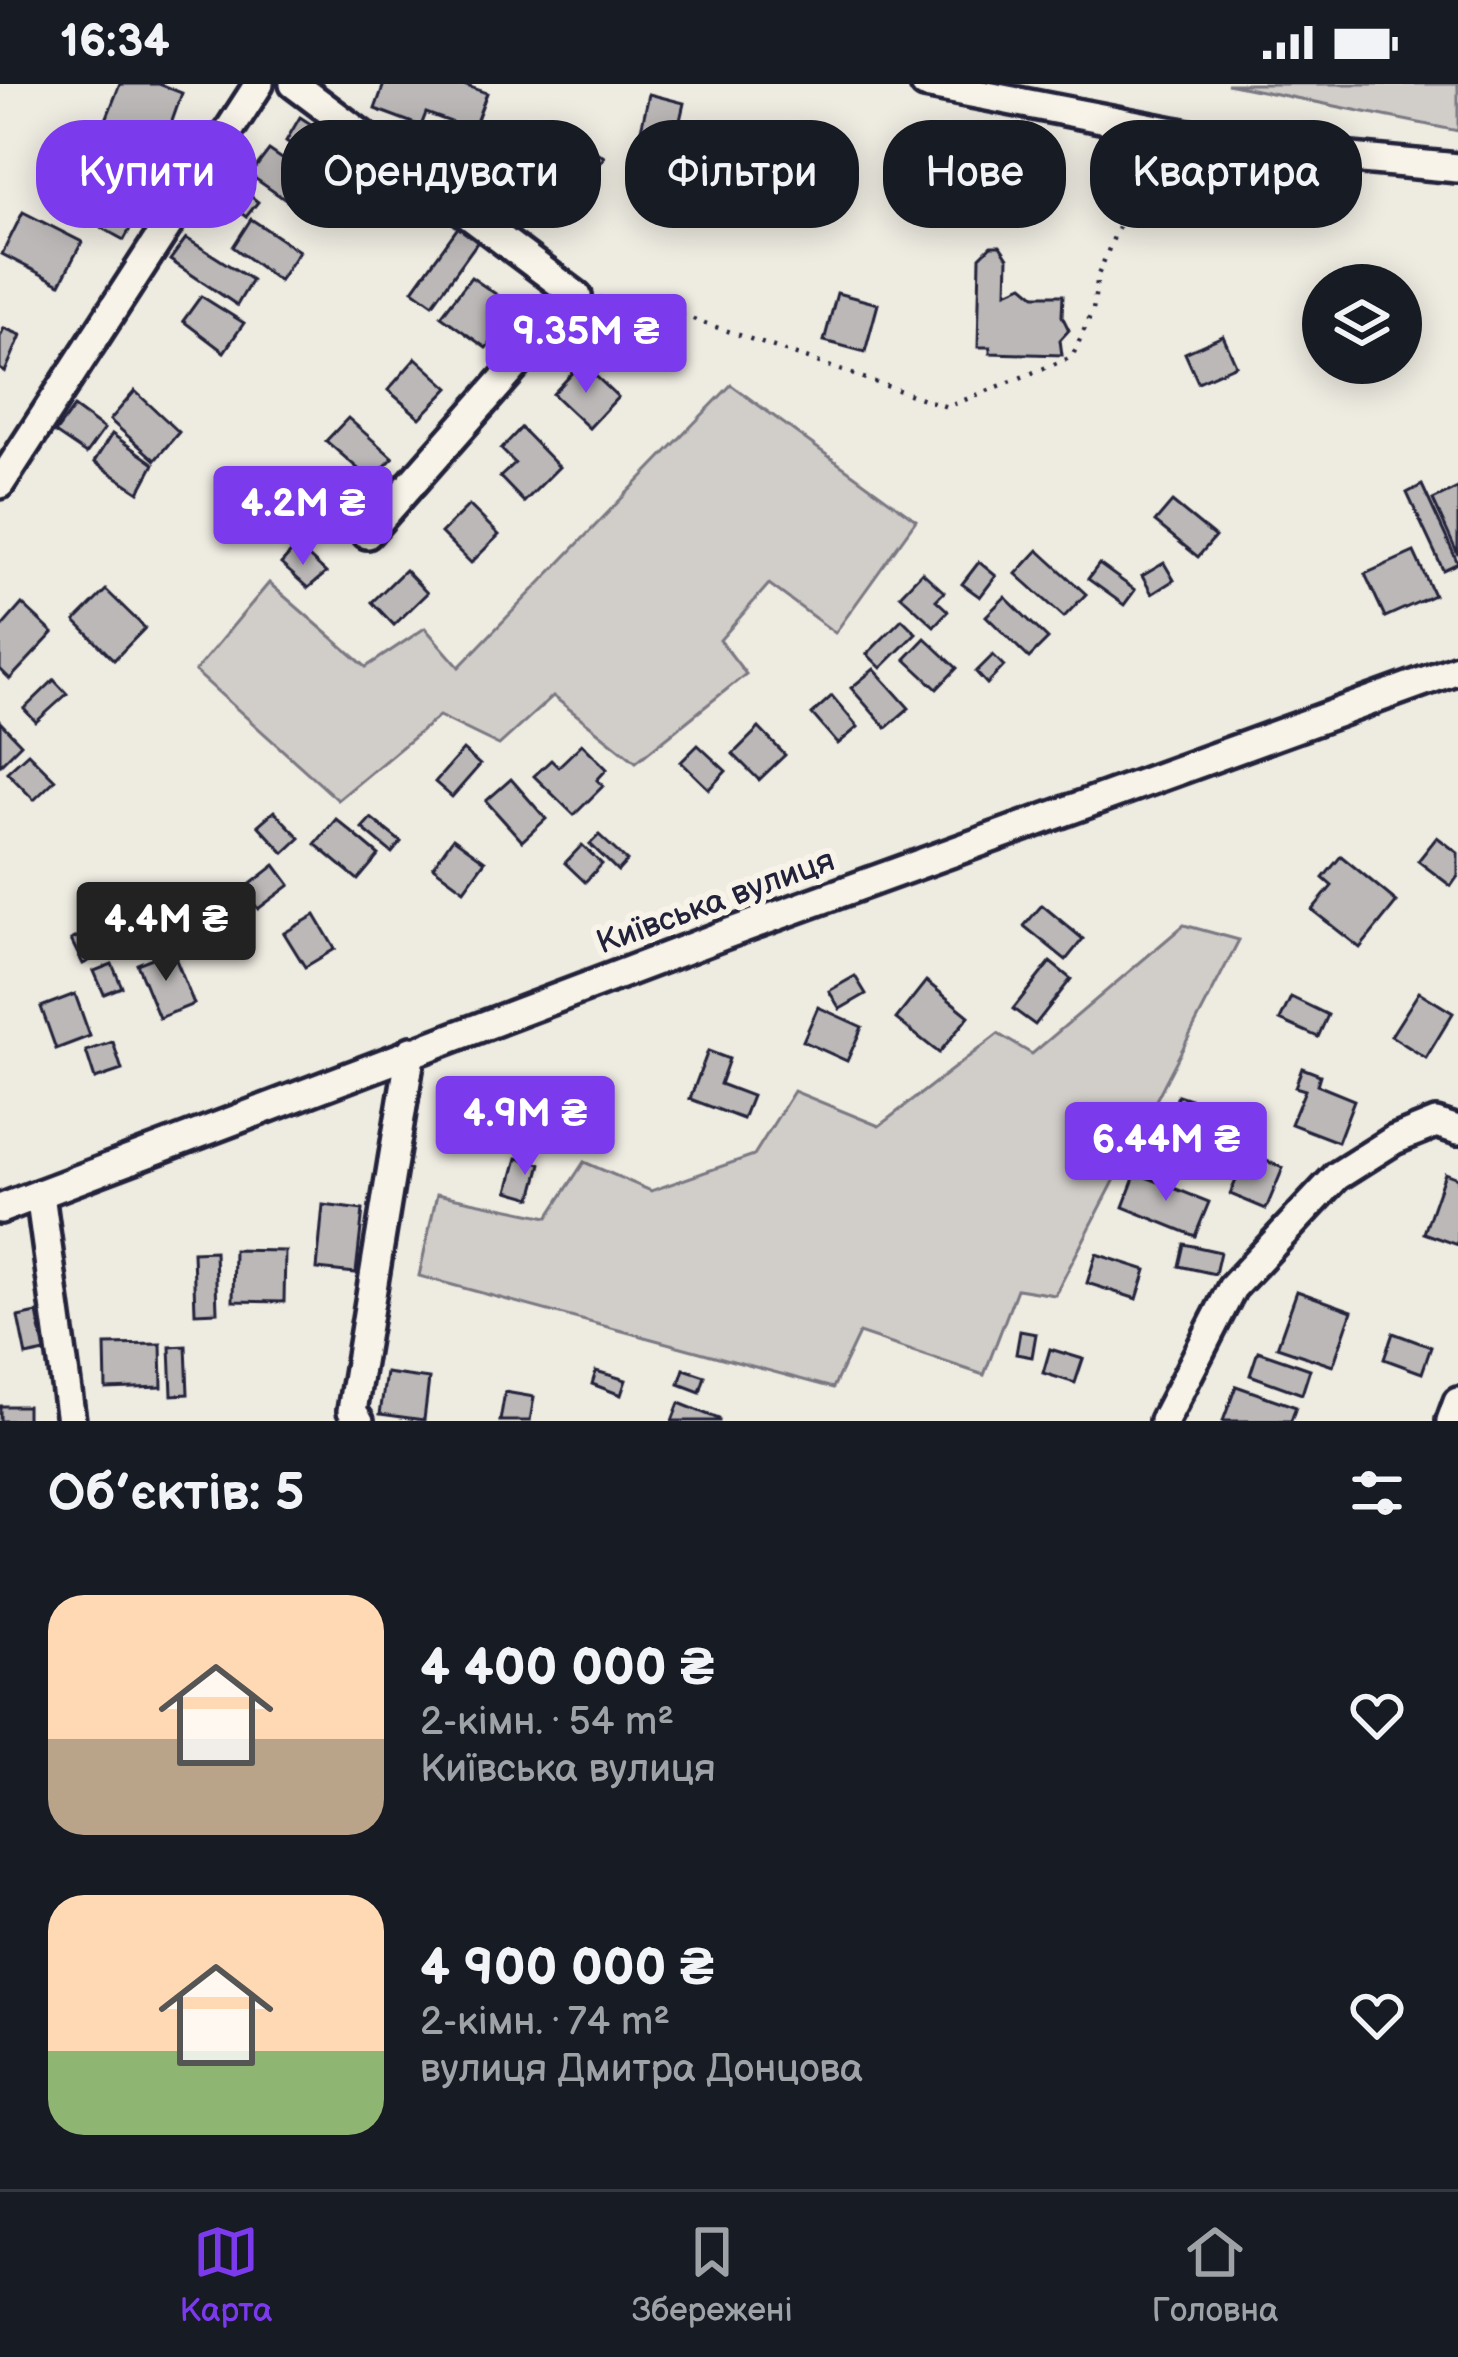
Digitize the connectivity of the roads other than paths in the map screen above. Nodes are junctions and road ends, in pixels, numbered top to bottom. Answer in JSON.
{"nodes":[{"id":1,"x":259,"y":84,"type":"edge"},
{"id":2,"x":294,"y":84,"type":"edge"},
{"id":3,"x":926,"y":84,"type":"edge"},
{"id":4,"x":1458,"y":168,"type":"edge"},
{"id":5,"x":0,"y":484,"type":"edge"},
{"id":6,"x":368,"y":534,"type":"dead end"},
{"id":7,"x":1458,"y":669,"type":"edge"},
{"id":8,"x":411,"y":1051,"type":"junction"},
{"id":9,"x":1458,"y":1130,"type":"edge"},
{"id":10,"x":40,"y":1194,"type":"junction"},
{"id":11,"x":0,"y":1209,"type":"edge"},
{"id":12,"x":1458,"y":1402,"type":"edge"},
{"id":13,"x":71,"y":1421,"type":"edge"},
{"id":14,"x":359,"y":1421,"type":"edge"},
{"id":15,"x":1164,"y":1421,"type":"edge"},
{"id":16,"x":1451,"y":1421,"type":"edge"}],
"edges":[{"from":1,"to":5,"type":"street"},
{"from":2,"to":6,"type":"street"},
{"from":3,"to":4,"type":"street"},
{"from":7,"to":8,"type":"street","name":"Київська вулиця"},
{"from":8,"to":10,"type":"street","name":"Київська вулиця"},
{"from":8,"to":14,"type":"street"},
{"from":9,"to":15,"type":"street"},
{"from":10,"to":11,"type":"street","name":"Київська вулиця"},
{"from":10,"to":13,"type":"street"},
{"from":12,"to":16,"type":"street"}]}
